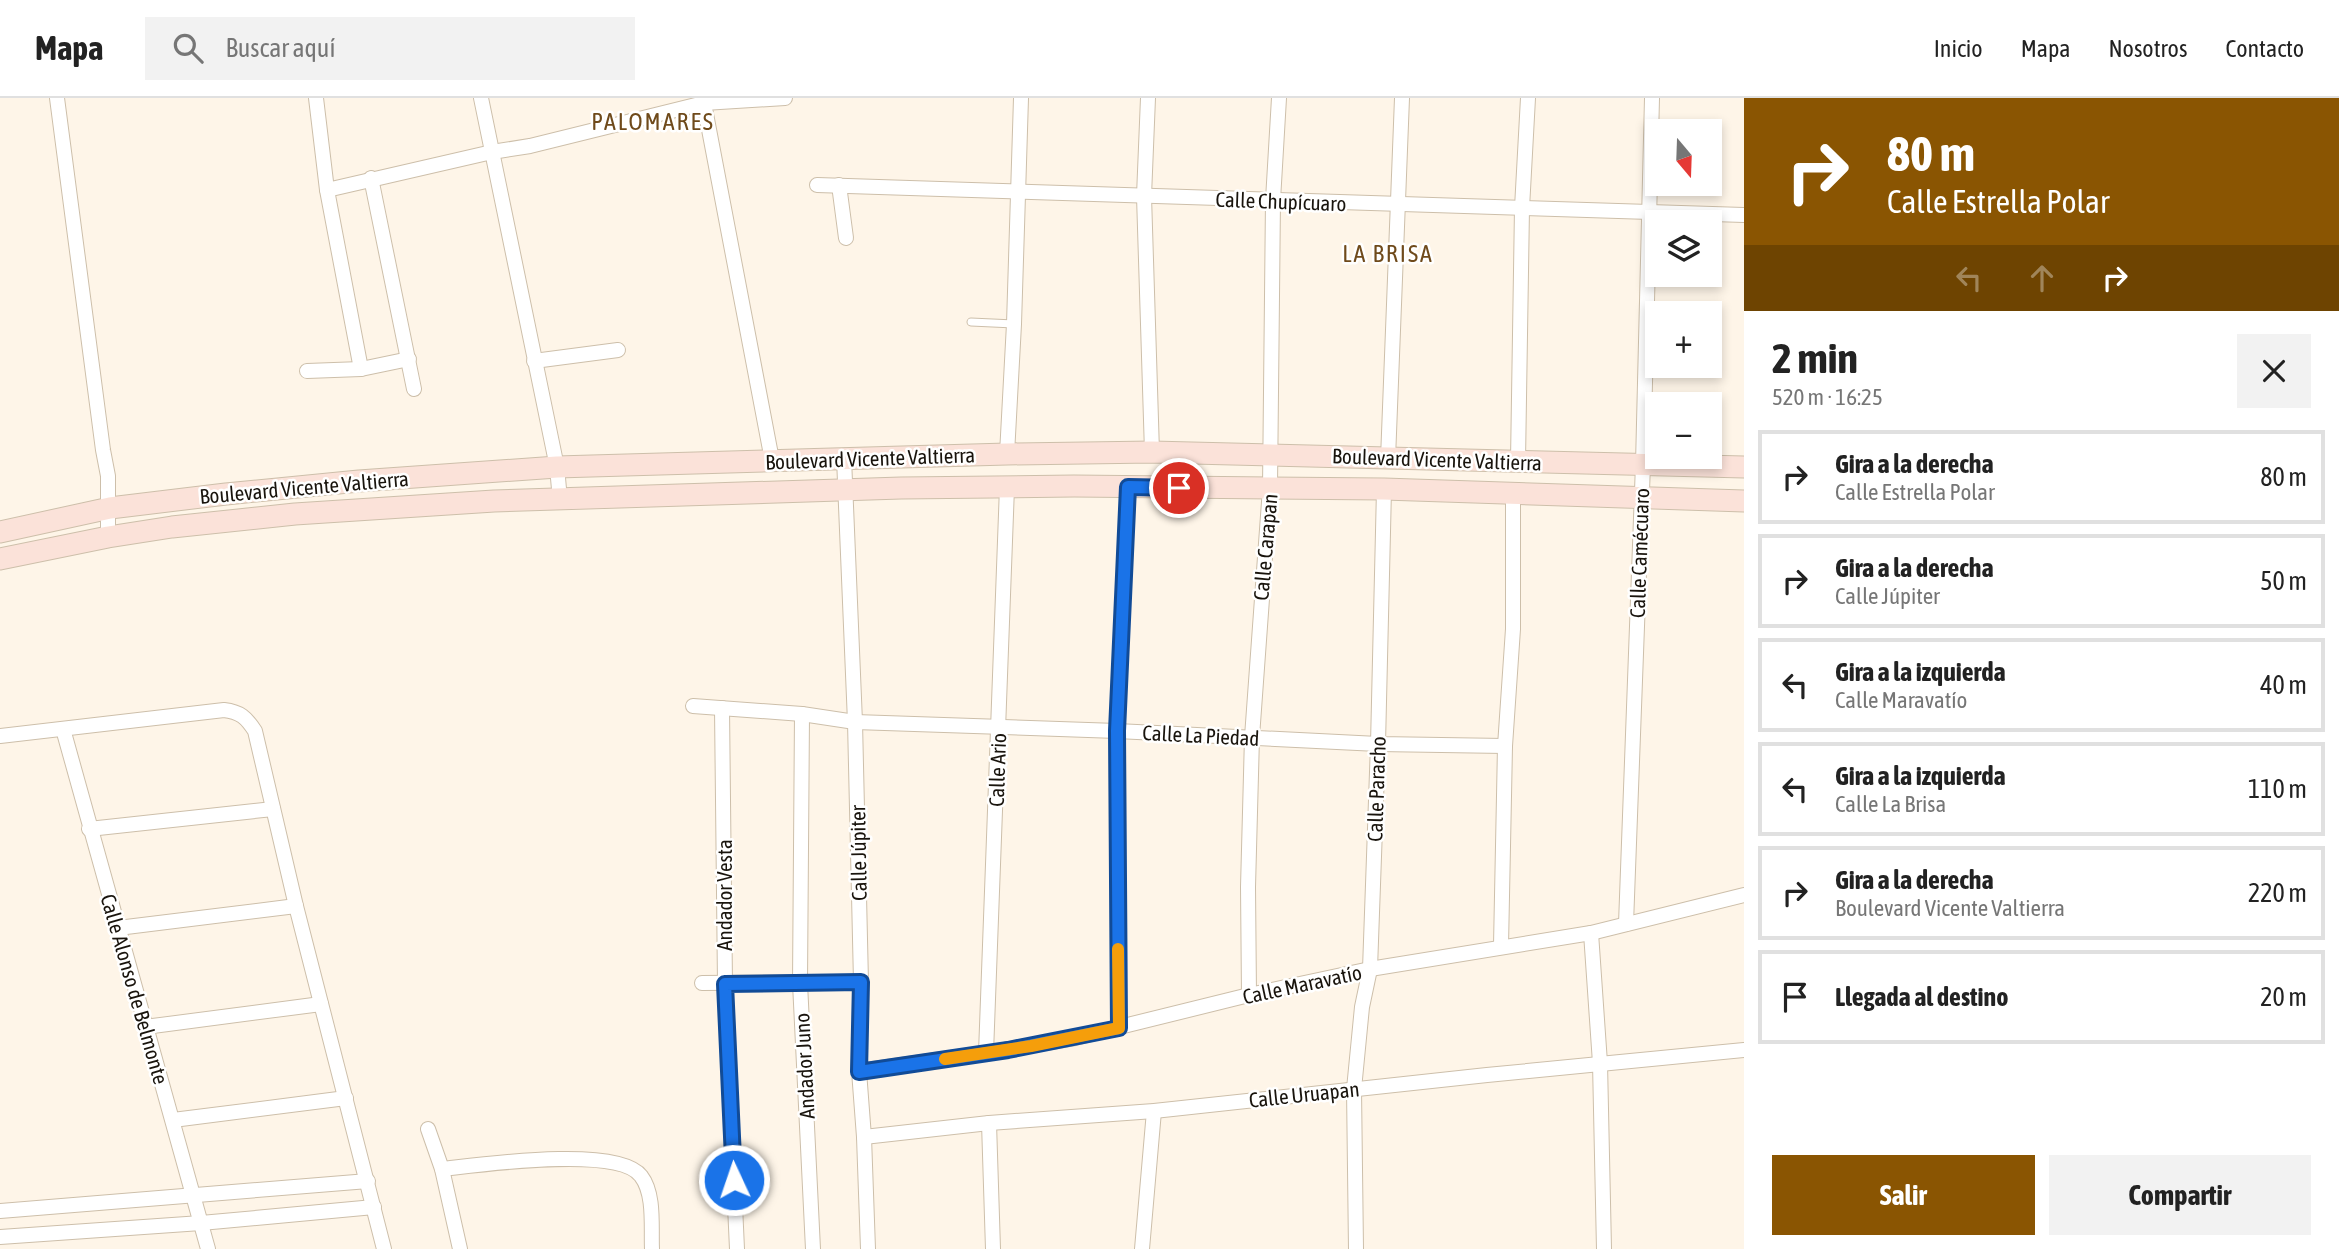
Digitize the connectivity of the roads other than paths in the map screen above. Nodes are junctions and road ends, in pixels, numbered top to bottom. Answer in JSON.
{"nodes":[{"id":1,"x":57,"y":98,"type":"edge"},
{"id":2,"x":316,"y":98,"type":"edge"},
{"id":3,"x":481,"y":98,"type":"edge"},
{"id":4,"x":785,"y":98,"type":"edge"},
{"id":5,"x":1021,"y":98,"type":"edge"},
{"id":6,"x":1148,"y":98,"type":"edge"},
{"id":7,"x":1279,"y":98,"type":"edge"},
{"id":8,"x":1402,"y":98,"type":"edge"},
{"id":9,"x":1528,"y":98,"type":"edge"},
{"id":10,"x":1652,"y":98,"type":"edge"},
{"id":11,"x":704,"y":100,"type":"edge"},
{"id":12,"x":492,"y":152,"type":"junction"},
{"id":13,"x":371,"y":178,"type":"junction"},
{"id":14,"x":817,"y":185,"type":"dead end"},
{"id":15,"x":839,"y":185,"type":"junction"},
{"id":16,"x":327,"y":190,"type":"junction"},
{"id":17,"x":1018,"y":193,"type":"junction"},
{"id":18,"x":1144,"y":196,"type":"junction"},
{"id":19,"x":1273,"y":200,"type":"junction"},
{"id":20,"x":1396,"y":205,"type":"junction"},
{"id":21,"x":1522,"y":208,"type":"junction"},
{"id":22,"x":1647,"y":210,"type":"edge"},
{"id":23,"x":1645,"y":212,"type":"edge"},
{"id":24,"x":1722,"y":214,"type":"edge"},
{"id":25,"x":1744,"y":215,"type":"edge"},
{"id":26,"x":846,"y":238,"type":"dead end"},
{"id":27,"x":1646,"y":287,"type":"edge"},
{"id":28,"x":971,"y":322,"type":"dead end"},
{"id":29,"x":1014,"y":324,"type":"junction"},
{"id":30,"x":618,"y":350,"type":"dead end"},
{"id":31,"x":409,"y":359,"type":"junction"},
{"id":32,"x":534,"y":361,"type":"junction"},
{"id":33,"x":362,"y":369,"type":"junction"},
{"id":34,"x":307,"y":371,"type":"dead end"},
{"id":35,"x":414,"y":388,"type":"dead end"},
{"id":36,"x":1152,"y":452,"type":"junction"},
{"id":37,"x":1007,"y":454,"type":"junction"},
{"id":38,"x":1270,"y":454,"type":"junction"},
{"id":39,"x":844,"y":458,"type":"junction"},
{"id":40,"x":1388,"y":459,"type":"junction"},
{"id":41,"x":772,"y":460,"type":"junction"},
{"id":42,"x":1518,"y":461,"type":"junction"},
{"id":43,"x":1643,"y":464,"type":"junction"},
{"id":44,"x":557,"y":467,"type":"junction"},
{"id":45,"x":1744,"y":467,"type":"edge"},
{"id":46,"x":1007,"y":487,"type":"junction"},
{"id":47,"x":1128,"y":487,"type":"junction"},
{"id":48,"x":1270,"y":488,"type":"junction"},
{"id":49,"x":1384,"y":489,"type":"junction"},
{"id":50,"x":844,"y":492,"type":"junction"},
{"id":51,"x":1513,"y":494,"type":"junction"},
{"id":52,"x":1641,"y":497,"type":"junction"},
{"id":53,"x":560,"y":500,"type":"junction"},
{"id":54,"x":1744,"y":501,"type":"edge"},
{"id":55,"x":110,"y":508,"type":"junction"},
{"id":56,"x":0,"y":532,"type":"edge"},
{"id":57,"x":108,"y":537,"type":"junction"},
{"id":58,"x":0,"y":559,"type":"edge"},
{"id":59,"x":694,"y":706,"type":"dead end"},
{"id":60,"x":723,"y":708,"type":"junction"},
{"id":61,"x":802,"y":714,"type":"junction"},
{"id":62,"x":855,"y":722,"type":"junction"},
{"id":63,"x":998,"y":727,"type":"junction"},
{"id":64,"x":62,"y":729,"type":"junction"},
{"id":65,"x":1117,"y":731,"type":"junction"},
{"id":66,"x":0,"y":736,"type":"edge"},
{"id":67,"x":1252,"y":737,"type":"junction"},
{"id":68,"x":1378,"y":744,"type":"junction"},
{"id":69,"x":1505,"y":746,"type":"junction"},
{"id":70,"x":273,"y":809,"type":"junction"},
{"id":71,"x":89,"y":830,"type":"junction"},
{"id":72,"x":1744,"y":895,"type":"edge"},
{"id":73,"x":296,"y":906,"type":"junction"},
{"id":74,"x":1626,"y":924,"type":"junction"},
{"id":75,"x":118,"y":928,"type":"junction"},
{"id":76,"x":1591,"y":933,"type":"junction"},
{"id":77,"x":1501,"y":946,"type":"junction"},
{"id":78,"x":1370,"y":969,"type":"junction"},
{"id":79,"x":861,"y":982,"type":"junction"},
{"id":80,"x":702,"y":983,"type":"dead end"},
{"id":81,"x":800,"y":983,"type":"junction"},
{"id":82,"x":725,"y":984,"type":"junction"},
{"id":83,"x":1250,"y":995,"type":"junction"},
{"id":84,"x":321,"y":1004,"type":"junction"},
{"id":85,"x":145,"y":1027,"type":"junction"},
{"id":86,"x":1119,"y":1028,"type":"junction"},
{"id":87,"x":1744,"y":1050,"type":"edge"},
{"id":88,"x":986,"y":1054,"type":"junction"},
{"id":89,"x":1600,"y":1063,"type":"junction"},
{"id":90,"x":859,"y":1072,"type":"junction"},
{"id":91,"x":1354,"y":1089,"type":"junction"},
{"id":92,"x":346,"y":1098,"type":"junction"},
{"id":93,"x":1154,"y":1111,"type":"junction"},
{"id":94,"x":173,"y":1120,"type":"junction"},
{"id":95,"x":989,"y":1123,"type":"junction"},
{"id":96,"x":428,"y":1129,"type":"dead end"},
{"id":97,"x":864,"y":1137,"type":"junction"},
{"id":98,"x":442,"y":1169,"type":"junction"},
{"id":99,"x":368,"y":1181,"type":"junction"},
{"id":100,"x":193,"y":1196,"type":"junction"},
{"id":101,"x":374,"y":1207,"type":"junction"},
{"id":102,"x":0,"y":1211,"type":"edge"},
{"id":103,"x":201,"y":1223,"type":"junction"},
{"id":104,"x":0,"y":1237,"type":"edge"},
{"id":105,"x":208,"y":1249,"type":"edge"},
{"id":106,"x":384,"y":1249,"type":"edge"},
{"id":107,"x":460,"y":1249,"type":"edge"},
{"id":108,"x":652,"y":1249,"type":"edge"},
{"id":109,"x":737,"y":1249,"type":"edge"},
{"id":110,"x":813,"y":1249,"type":"edge"},
{"id":111,"x":868,"y":1249,"type":"edge"},
{"id":112,"x":993,"y":1249,"type":"edge"},
{"id":113,"x":1142,"y":1249,"type":"edge"},
{"id":114,"x":1356,"y":1249,"type":"edge"},
{"id":115,"x":1604,"y":1249,"type":"edge"}],
"edges":[{"from":1,"to":55,"type":"street"},
{"from":2,"to":16,"type":"street"},
{"from":3,"to":12,"type":"street"},
{"from":4,"to":11,"type":"street"},
{"from":5,"to":17,"type":"street"},
{"from":6,"to":18,"type":"street"},
{"from":7,"to":19,"type":"street","name":"Calle Carapan"},
{"from":8,"to":20,"type":"street"},
{"from":9,"to":21,"type":"street"},
{"from":10,"to":22,"type":"street","name":"Calle Camécuaro"},
{"from":11,"to":12,"type":"street"},
{"from":11,"to":41,"type":"street"},
{"from":12,"to":13,"type":"street"},
{"from":12,"to":32,"type":"street"},
{"from":13,"to":16,"type":"street"},
{"from":13,"to":31,"type":"street"},
{"from":14,"to":15,"type":"street","name":"Calle Chupícuaro"},
{"from":15,"to":17,"type":"street","name":"Calle Chupícuaro"},
{"from":15,"to":26,"type":"street"},
{"from":16,"to":33,"type":"street"},
{"from":17,"to":18,"type":"street","name":"Calle Chupícuaro"},
{"from":17,"to":29,"type":"street"},
{"from":18,"to":19,"type":"street","name":"Calle Chupícuaro"},
{"from":18,"to":36,"type":"street"},
{"from":19,"to":20,"type":"street","name":"Calle Chupícuaro"},
{"from":19,"to":38,"type":"street","name":"Calle Carapan"},
{"from":20,"to":21,"type":"street","name":"Calle Chupícuaro"},
{"from":20,"to":40,"type":"street"},
{"from":21,"to":23,"type":"street","name":"Calle Chupícuaro"},
{"from":21,"to":42,"type":"street"},
{"from":24,"to":25,"type":"street","name":"Calle Chupícuaro"},
{"from":27,"to":43,"type":"street","name":"Calle Camécuaro"},
{"from":28,"to":29,"type":"lane"},
{"from":29,"to":37,"type":"street"},
{"from":30,"to":32,"type":"street"},
{"from":31,"to":33,"type":"street"},
{"from":31,"to":35,"type":"street"},
{"from":32,"to":44,"type":"street"},
{"from":33,"to":34,"type":"street"},
{"from":36,"to":37,"type":"main road","name":"Boulevard Vicente Valtierra"},
{"from":36,"to":38,"type":"main road","name":"Boulevard Vicente Valtierra"},
{"from":37,"to":39,"type":"main road","name":"Boulevard Vicente Valtierra"},
{"from":38,"to":40,"type":"main road","name":"Boulevard Vicente Valtierra"},
{"from":38,"to":48,"type":"street","name":"Calle Carapan"},
{"from":39,"to":41,"type":"main road","name":"Boulevard Vicente Valtierra"},
{"from":39,"to":50,"type":"street","name":"Calle Júpiter"},
{"from":40,"to":42,"type":"main road","name":"Boulevard Vicente Valtierra"},
{"from":41,"to":44,"type":"main road","name":"Boulevard Vicente Valtierra"},
{"from":42,"to":43,"type":"main road","name":"Boulevard Vicente Valtierra"},
{"from":43,"to":45,"type":"main road","name":"Boulevard Vicente Valtierra"},
{"from":43,"to":52,"type":"street","name":"Calle Camécuaro"},
{"from":44,"to":53,"type":"street"},
{"from":44,"to":55,"type":"main road","name":"Boulevard Vicente Valtierra"},
{"from":46,"to":47,"type":"main road","name":"Boulevard Vicente Valtierra"},
{"from":46,"to":50,"type":"main road","name":"Boulevard Vicente Valtierra"},
{"from":46,"to":63,"type":"street","name":"Calle Ario"},
{"from":47,"to":48,"type":"main road","name":"Boulevard Vicente Valtierra"},
{"from":47,"to":65,"type":"street"},
{"from":48,"to":49,"type":"main road","name":"Boulevard Vicente Valtierra"},
{"from":48,"to":67,"type":"street","name":"Calle Carapan"},
{"from":49,"to":51,"type":"main road","name":"Boulevard Vicente Valtierra"},
{"from":49,"to":68,"type":"street","name":"Calle Paracho"},
{"from":50,"to":53,"type":"main road","name":"Boulevard Vicente Valtierra"},
{"from":50,"to":62,"type":"street","name":"Calle Júpiter"},
{"from":51,"to":52,"type":"main road","name":"Boulevard Vicente Valtierra"},
{"from":51,"to":69,"type":"street"},
{"from":52,"to":54,"type":"main road","name":"Boulevard Vicente Valtierra"},
{"from":52,"to":74,"type":"street","name":"Calle Camécuaro"},
{"from":53,"to":57,"type":"main road","name":"Boulevard Vicente Valtierra"},
{"from":55,"to":56,"type":"main road","name":"Boulevard Vicente Valtierra"},
{"from":55,"to":57,"type":"street"},
{"from":57,"to":58,"type":"main road","name":"Boulevard Vicente Valtierra"},
{"from":59,"to":60,"type":"street","name":"Calle La Piedad"},
{"from":60,"to":61,"type":"street","name":"Calle La Piedad"},
{"from":60,"to":82,"type":"street","name":"Andador Vesta"},
{"from":61,"to":62,"type":"street","name":"Calle La Piedad"},
{"from":61,"to":81,"type":"street","name":"Andador Juno"},
{"from":62,"to":63,"type":"street","name":"Calle La Piedad"},
{"from":62,"to":79,"type":"street","name":"Calle Júpiter"},
{"from":63,"to":65,"type":"street","name":"Calle La Piedad"},
{"from":63,"to":88,"type":"street","name":"Calle Ario"},
{"from":64,"to":66,"type":"street"},
{"from":64,"to":70,"type":"street"},
{"from":64,"to":71,"type":"street","name":"Calle Alonso de Belmonte"},
{"from":65,"to":67,"type":"street","name":"Calle La Piedad"},
{"from":65,"to":86,"type":"street"},
{"from":67,"to":68,"type":"street","name":"Calle La Piedad"},
{"from":67,"to":83,"type":"street","name":"Calle Carapan"},
{"from":68,"to":69,"type":"street","name":"Calle La Piedad"},
{"from":68,"to":78,"type":"street","name":"Calle Paracho"},
{"from":69,"to":77,"type":"street"},
{"from":70,"to":71,"type":"street"},
{"from":70,"to":73,"type":"street"},
{"from":71,"to":75,"type":"street","name":"Calle Alonso de Belmonte"},
{"from":72,"to":74,"type":"street","name":"Calle Maravatío"},
{"from":73,"to":75,"type":"street"},
{"from":73,"to":84,"type":"street"},
{"from":74,"to":76,"type":"street","name":"Calle Maravatío"},
{"from":75,"to":85,"type":"street","name":"Calle Alonso de Belmonte"},
{"from":76,"to":77,"type":"street","name":"Calle Maravatío"},
{"from":76,"to":89,"type":"street"},
{"from":77,"to":78,"type":"street","name":"Calle Maravatío"},
{"from":78,"to":83,"type":"street","name":"Calle Maravatío"},
{"from":78,"to":91,"type":"street","name":"Calle Paracho"},
{"from":79,"to":81,"type":"street"},
{"from":79,"to":90,"type":"street","name":"Calle Júpiter"},
{"from":80,"to":82,"type":"street"},
{"from":81,"to":82,"type":"street"},
{"from":81,"to":110,"type":"street","name":"Andador Juno"},
{"from":82,"to":109,"type":"street","name":"Andador Vesta"},
{"from":83,"to":86,"type":"street","name":"Calle Maravatío"},
{"from":84,"to":85,"type":"street"},
{"from":84,"to":92,"type":"street"},
{"from":85,"to":94,"type":"street","name":"Calle Alonso de Belmonte"},
{"from":86,"to":88,"type":"street","name":"Calle Maravatío"},
{"from":87,"to":89,"type":"street","name":"Calle Uruapan"},
{"from":88,"to":90,"type":"street","name":"Calle Maravatío"},
{"from":89,"to":91,"type":"street","name":"Calle Uruapan"},
{"from":89,"to":115,"type":"street"},
{"from":90,"to":97,"type":"street","name":"Calle Júpiter"},
{"from":91,"to":93,"type":"street","name":"Calle Uruapan"},
{"from":91,"to":114,"type":"street","name":"Calle Paracho"},
{"from":92,"to":94,"type":"street"},
{"from":92,"to":99,"type":"street"},
{"from":93,"to":95,"type":"street","name":"Calle Uruapan"},
{"from":93,"to":113,"type":"street"},
{"from":94,"to":100,"type":"street","name":"Calle Alonso de Belmonte"},
{"from":95,"to":97,"type":"street","name":"Calle Uruapan"},
{"from":95,"to":112,"type":"street"},
{"from":96,"to":98,"type":"street"},
{"from":97,"to":111,"type":"street","name":"Calle Júpiter"},
{"from":98,"to":107,"type":"street"},
{"from":98,"to":108,"type":"street"},
{"from":99,"to":100,"type":"street"},
{"from":99,"to":101,"type":"street"},
{"from":100,"to":102,"type":"street"},
{"from":100,"to":103,"type":"street","name":"Calle Alonso de Belmonte"},
{"from":101,"to":103,"type":"street"},
{"from":101,"to":106,"type":"street"},
{"from":103,"to":104,"type":"street"},
{"from":103,"to":105,"type":"street","name":"Calle Alonso de Belmonte"}]}
